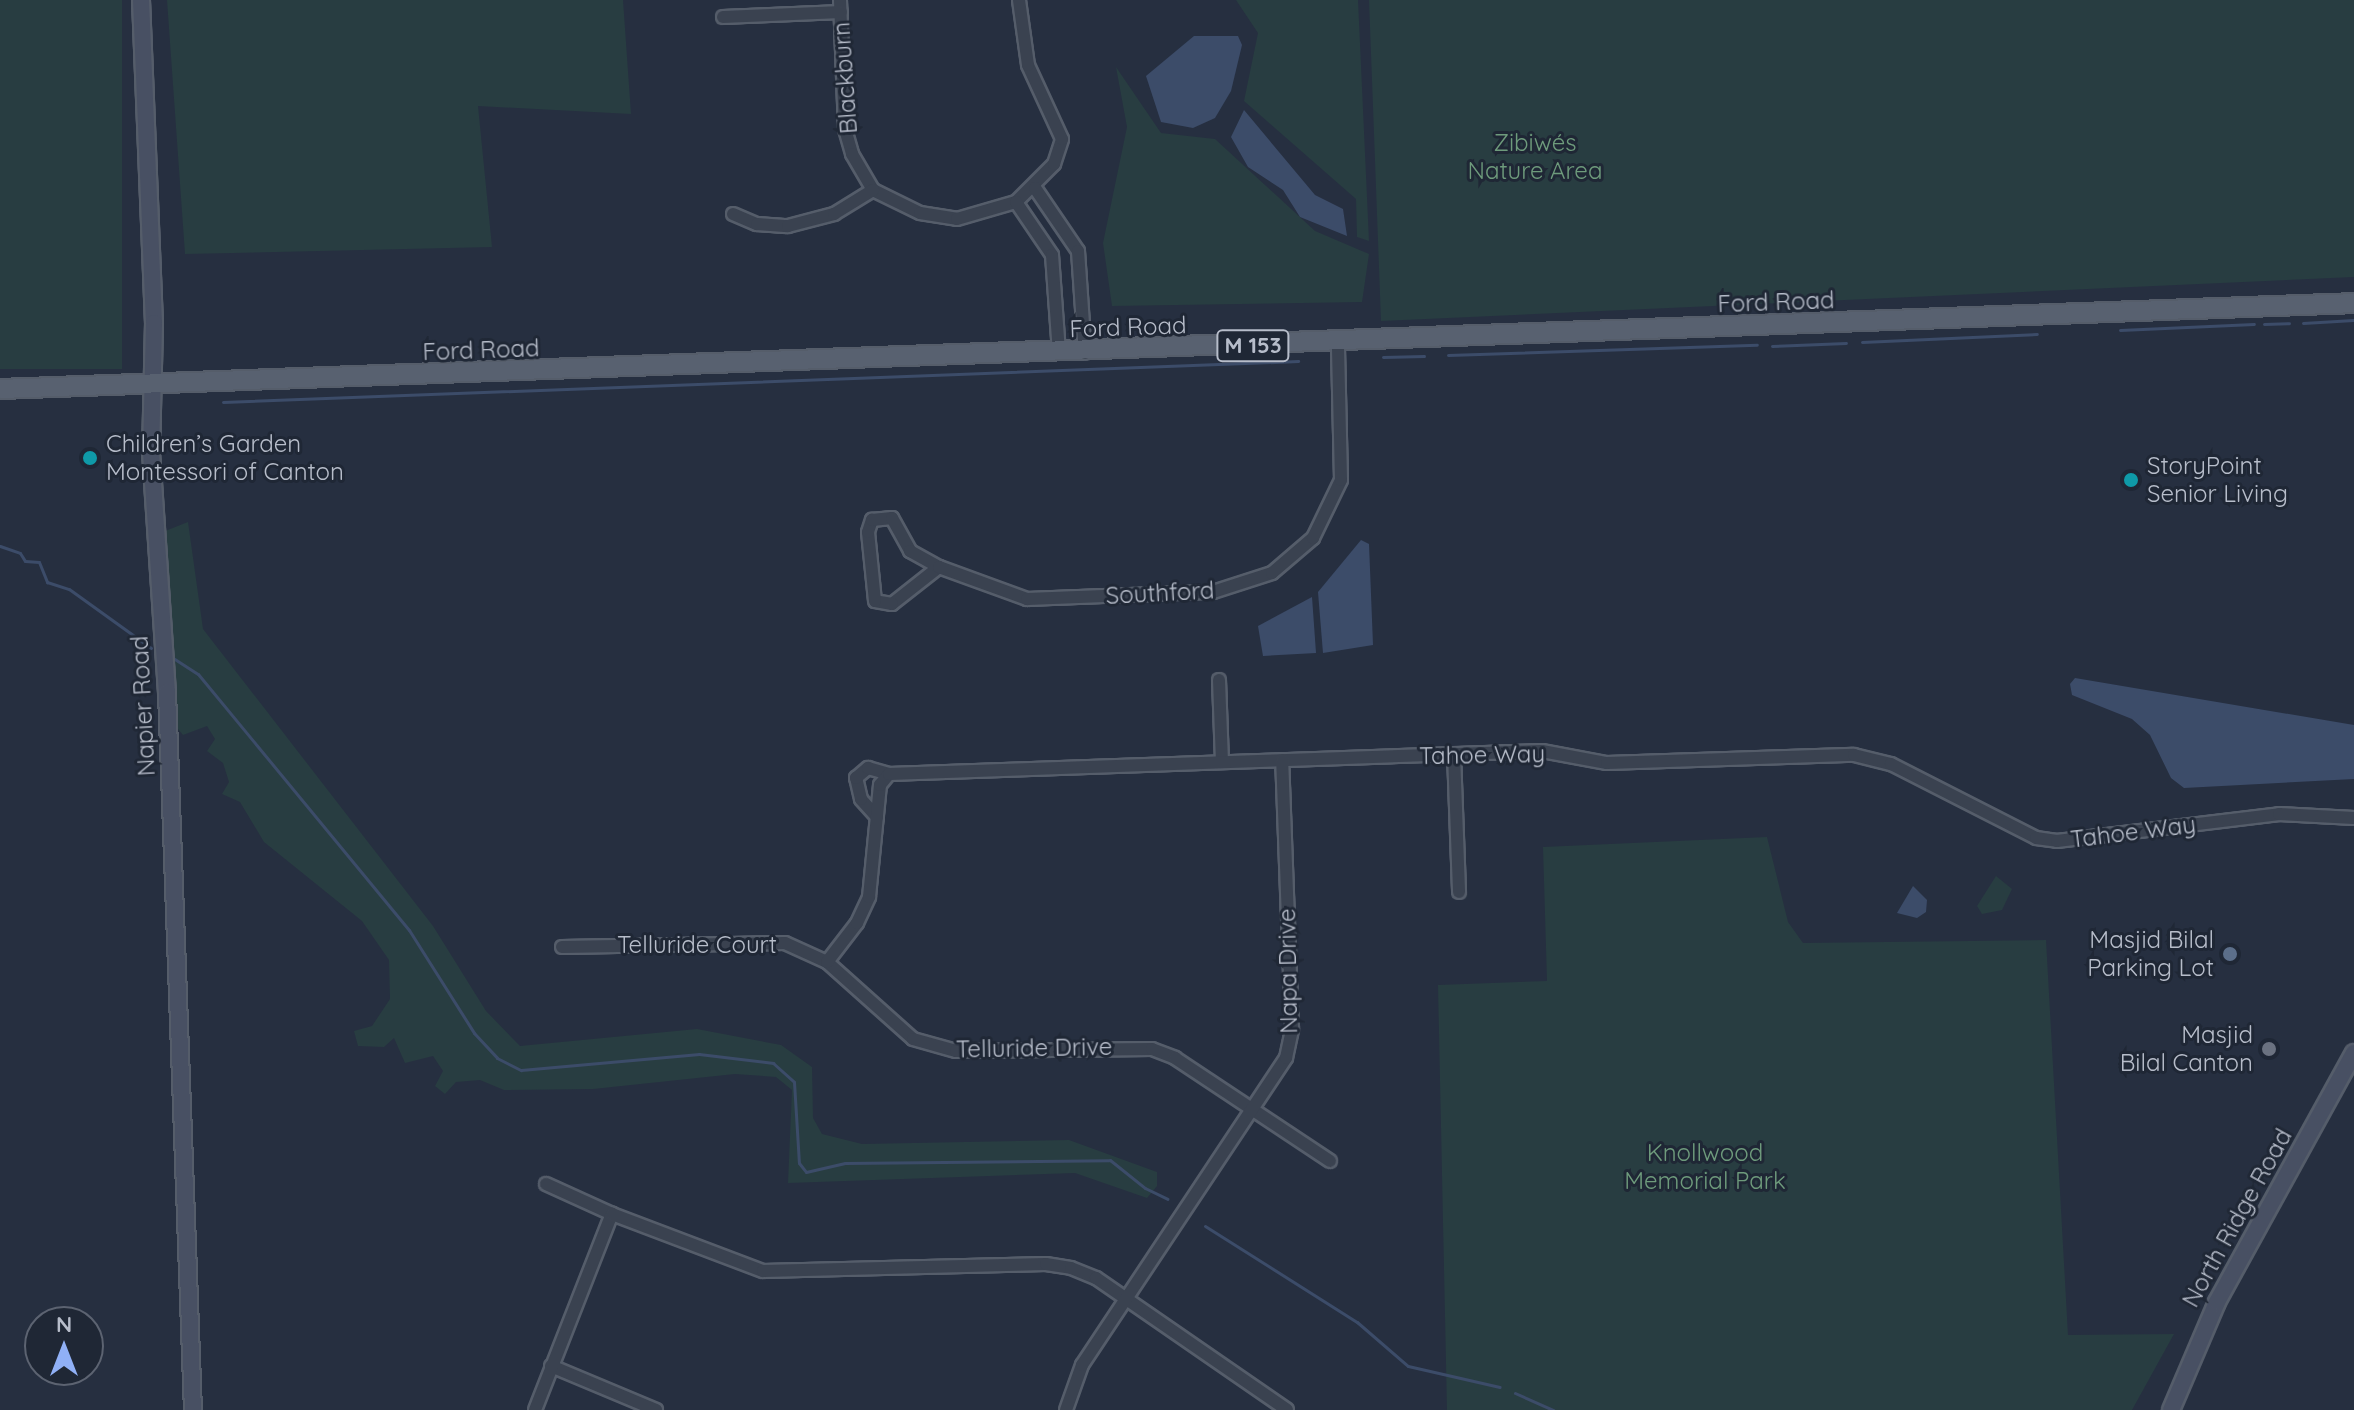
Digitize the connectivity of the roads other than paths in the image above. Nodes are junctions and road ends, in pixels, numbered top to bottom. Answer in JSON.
{"nodes":[{"id":1,"x":141,"y":0,"type":"edge"},
{"id":2,"x":1019,"y":0,"type":"edge"},
{"id":3,"x":840,"y":6,"type":"edge"},
{"id":4,"x":723,"y":17,"type":"dead end"},
{"id":5,"x":1035,"y":188,"type":"junction"},
{"id":6,"x":873,"y":190,"type":"junction"},
{"id":7,"x":1016,"y":202,"type":"junction"},
{"id":8,"x":733,"y":214,"type":"dead end"},
{"id":9,"x":2354,"y":303,"type":"edge"},
{"id":10,"x":1338,"y":343,"type":"junction"},
{"id":11,"x":1059,"y":353,"type":"junction"},
{"id":12,"x":1085,"y":353,"type":"junction"},
{"id":13,"x":152,"y":387,"type":"junction"},
{"id":14,"x":0,"y":389,"type":"edge"},
{"id":15,"x":939,"y":567,"type":"junction"},
{"id":16,"x":1219,"y":680,"type":"dead end"},
{"id":17,"x":1454,"y":754,"type":"junction"},
{"id":18,"x":1282,"y":760,"type":"junction"},
{"id":19,"x":1222,"y":762,"type":"junction"},
{"id":20,"x":889,"y":774,"type":"junction"},
{"id":21,"x":877,"y":817,"type":"junction"},
{"id":22,"x":2354,"y":818,"type":"edge"},
{"id":23,"x":1459,"y":892,"type":"dead end"},
{"id":24,"x":562,"y":947,"type":"dead end"},
{"id":25,"x":827,"y":962,"type":"junction"},
{"id":26,"x":2354,"y":1053,"type":"edge"},
{"id":27,"x":1255,"y":1112,"type":"junction"},
{"id":28,"x":1330,"y":1161,"type":"dead end"},
{"id":29,"x":546,"y":1184,"type":"dead end"},
{"id":30,"x":612,"y":1214,"type":"junction"},
{"id":31,"x":1127,"y":1301,"type":"junction"},
{"id":32,"x":551,"y":1366,"type":"junction"},
{"id":33,"x":193,"y":1410,"type":"edge"},
{"id":34,"x":535,"y":1410,"type":"edge"},
{"id":35,"x":656,"y":1410,"type":"edge"},
{"id":36,"x":1066,"y":1410,"type":"edge"},
{"id":37,"x":1287,"y":1410,"type":"edge"},
{"id":38,"x":2171,"y":1410,"type":"edge"}],
"edges":[{"from":1,"to":13,"type":"street","name":"Napier Road"},
{"from":2,"to":5,"type":"street"},
{"from":3,"to":4,"type":"street"},
{"from":3,"to":6,"type":"street","name":"Blackburn"},
{"from":5,"to":7,"type":"street"},
{"from":5,"to":12,"type":"street"},
{"from":6,"to":7,"type":"street"},
{"from":6,"to":8,"type":"street"},
{"from":7,"to":11,"type":"street"},
{"from":9,"to":10,"type":"main road","name":"Ford Road","number":"M 153"},
{"from":10,"to":12,"type":"main road","name":"Ford Road","number":"M 153"},
{"from":10,"to":15,"type":"street","name":"Southford"},
{"from":11,"to":12,"type":"main road","name":"Ford Road","number":"M 153"},
{"from":11,"to":13,"type":"main road","name":"Ford Road","number":"M 153"},
{"from":13,"to":14,"type":"main road","name":"Ford Road","number":"M 153"},
{"from":13,"to":33,"type":"street","name":"Napier Road"},
{"from":15,"to":15,"type":"street","name":"Southford"},
{"from":16,"to":19,"type":"street"},
{"from":17,"to":18,"type":"street","name":"Tahoe Way"},
{"from":17,"to":22,"type":"street","name":"Tahoe Way"},
{"from":17,"to":23,"type":"street"},
{"from":18,"to":19,"type":"street","name":"Tahoe Way"},
{"from":18,"to":27,"type":"street","name":"Napa Drive"},
{"from":19,"to":20,"type":"street","name":"Tahoe Way"},
{"from":20,"to":21,"type":"street"},
{"from":20,"to":21,"type":"street","name":"Tahoe Way"},
{"from":21,"to":25,"type":"street"},
{"from":24,"to":25,"type":"street","name":"Telluride Court"},
{"from":25,"to":27,"type":"street","name":"Telluride Drive"},
{"from":26,"to":38,"type":"street","name":"North Ridge Road"},
{"from":27,"to":28,"type":"street","name":"Telluride Drive"},
{"from":27,"to":31,"type":"street","name":"Napa Drive"},
{"from":29,"to":30,"type":"street"},
{"from":30,"to":31,"type":"street"},
{"from":30,"to":32,"type":"street"},
{"from":31,"to":36,"type":"street","name":"Napa Drive"},
{"from":31,"to":37,"type":"street"},
{"from":32,"to":34,"type":"street"},
{"from":32,"to":35,"type":"street"}]}
